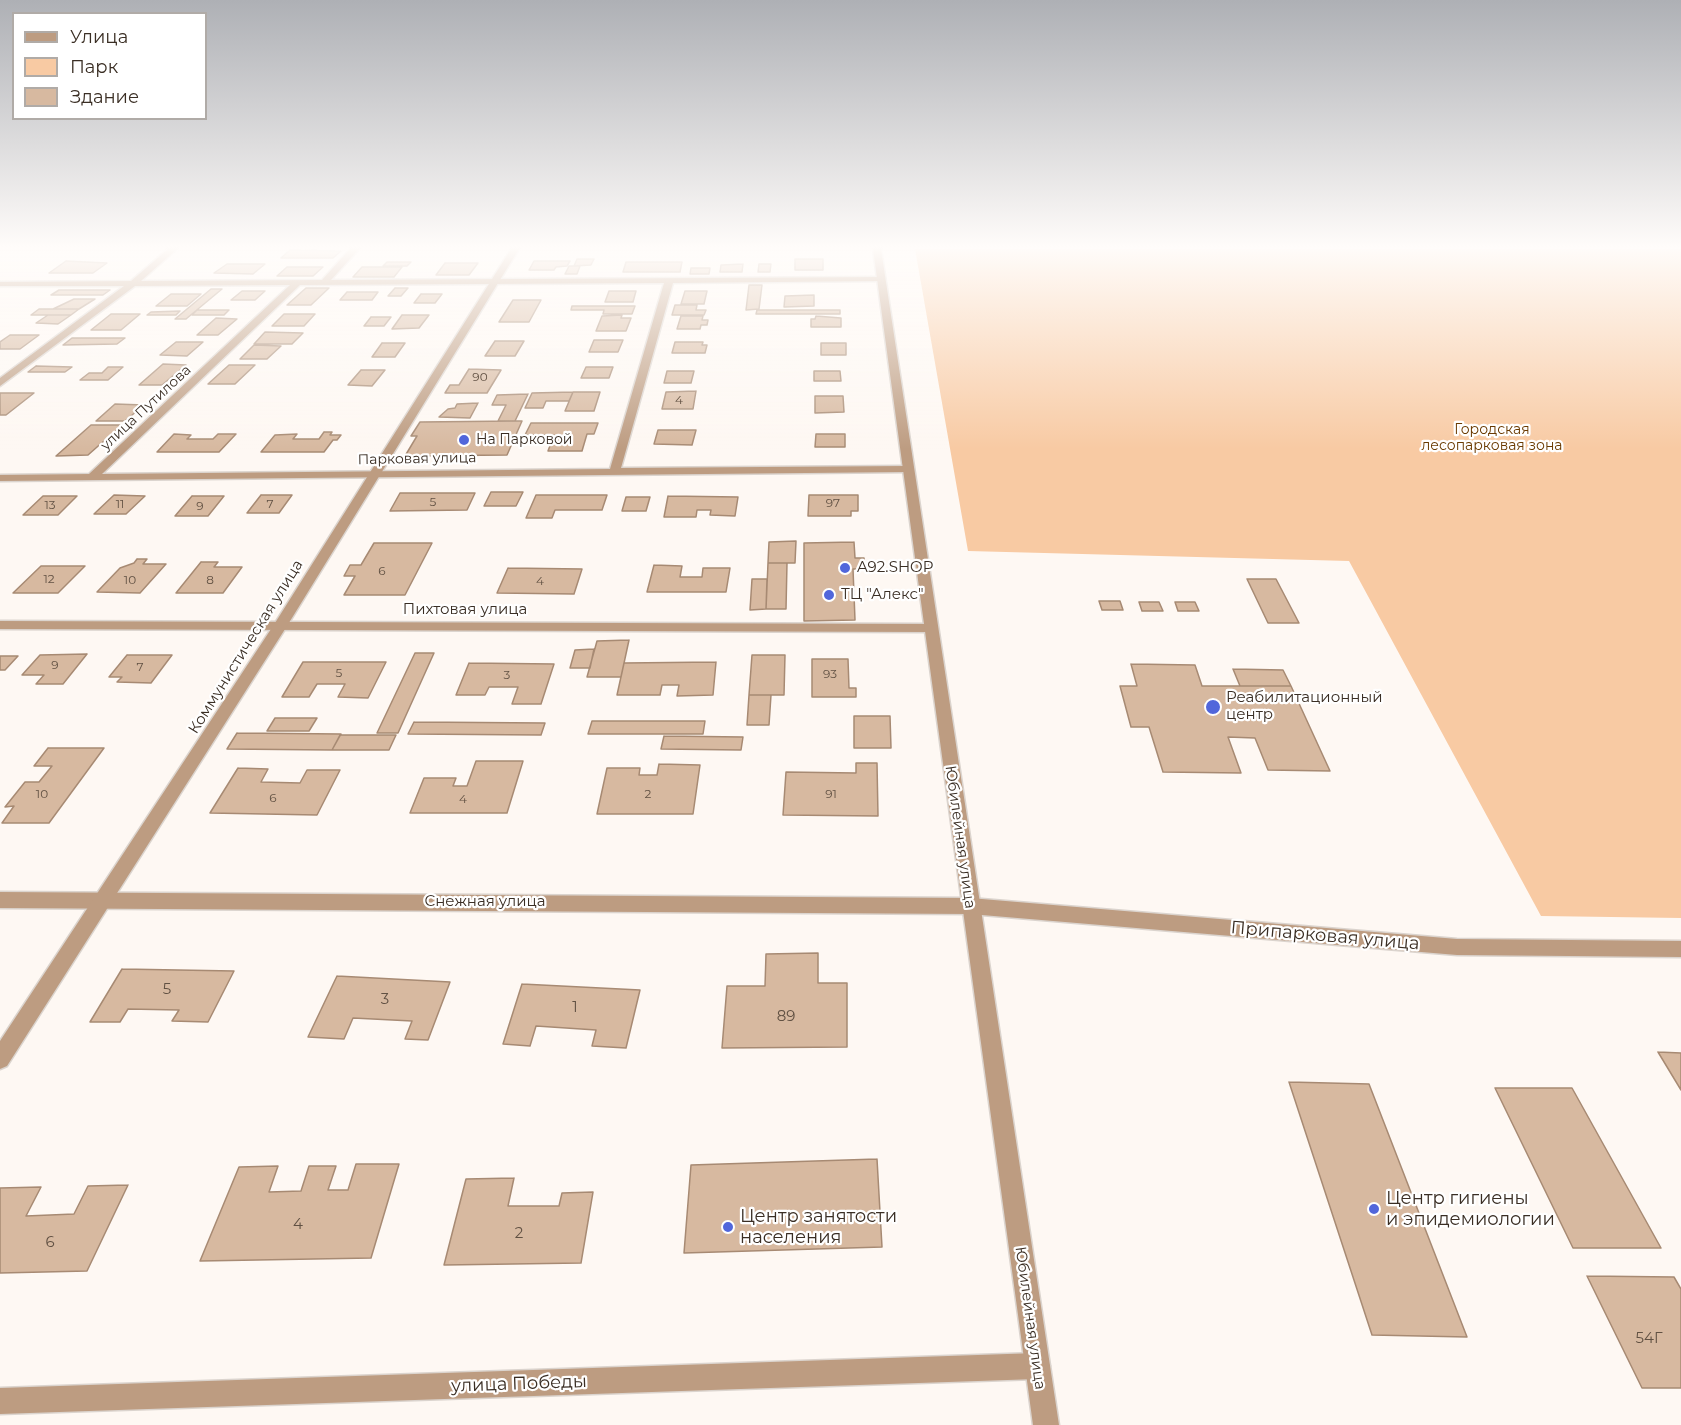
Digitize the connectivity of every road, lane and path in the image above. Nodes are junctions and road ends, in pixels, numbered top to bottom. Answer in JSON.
{"nodes":[{"id":1,"x":90,"y":316,"type":"edge"},
{"id":2,"x":263,"y":316,"type":"edge"},
{"id":3,"x":473,"y":316,"type":"edge"},
{"id":4,"x":659,"y":316,"type":"edge"},
{"id":5,"x":886,"y":316,"type":"edge"},
{"id":6,"x":0,"y":383,"type":"edge"},
{"id":7,"x":907,"y":469,"type":"junction"},
{"id":8,"x":615,"y":470,"type":"junction"},
{"id":9,"x":374,"y":475,"type":"junction"},
{"id":10,"x":0,"y":478,"type":"edge"},
{"id":11,"x":91,"y":478,"type":"junction"},
{"id":12,"x":0,"y":625,"type":"edge"},
{"id":13,"x":280,"y":626,"type":"junction"},
{"id":14,"x":930,"y":628,"type":"junction"},
{"id":15,"x":0,"y":900,"type":"edge"},
{"id":16,"x":103,"y":900,"type":"junction"},
{"id":17,"x":970,"y":906,"type":"junction"},
{"id":18,"x":1681,"y":949,"type":"edge"},
{"id":19,"x":0,"y":1059,"type":"edge"},
{"id":20,"x":1037,"y":1366,"type":"junction"},
{"id":21,"x":0,"y":1401,"type":"edge"},
{"id":22,"x":1046,"y":1425,"type":"edge"}],
"edges":[{"from":1,"to":6,"type":"street"},
{"from":2,"to":11,"type":"street","name":"улица Путилова"},
{"from":3,"to":9,"type":"street","name":"Коммунистическая улица"},
{"from":4,"to":8,"type":"street"},
{"from":5,"to":7,"type":"street","name":"Юбилейная улица"},
{"from":7,"to":8,"type":"street","name":"Парковая улица"},
{"from":7,"to":14,"type":"street","name":"Юбилейная улица"},
{"from":8,"to":9,"type":"street","name":"Парковая улица"},
{"from":9,"to":11,"type":"street","name":"Парковая улица"},
{"from":9,"to":13,"type":"street","name":"Коммунистическая улица"},
{"from":10,"to":11,"type":"street","name":"Парковая улица"},
{"from":12,"to":13,"type":"street","name":"Пихтовая улица"},
{"from":13,"to":14,"type":"street","name":"Пихтовая улица"},
{"from":13,"to":16,"type":"street","name":"Коммунистическая улица"},
{"from":14,"to":17,"type":"street","name":"Юбилейная улица"},
{"from":15,"to":16,"type":"street","name":"Снежная улица"},
{"from":16,"to":17,"type":"street","name":"Снежная улица"},
{"from":16,"to":19,"type":"street","name":"Коммунистическая улица"},
{"from":17,"to":18,"type":"street","name":"Припарковая улица"},
{"from":17,"to":20,"type":"street","name":"Юбилейная улица"},
{"from":20,"to":21,"type":"street","name":"улица Победы"},
{"from":20,"to":22,"type":"street","name":"Юбилейная улица"}]}
